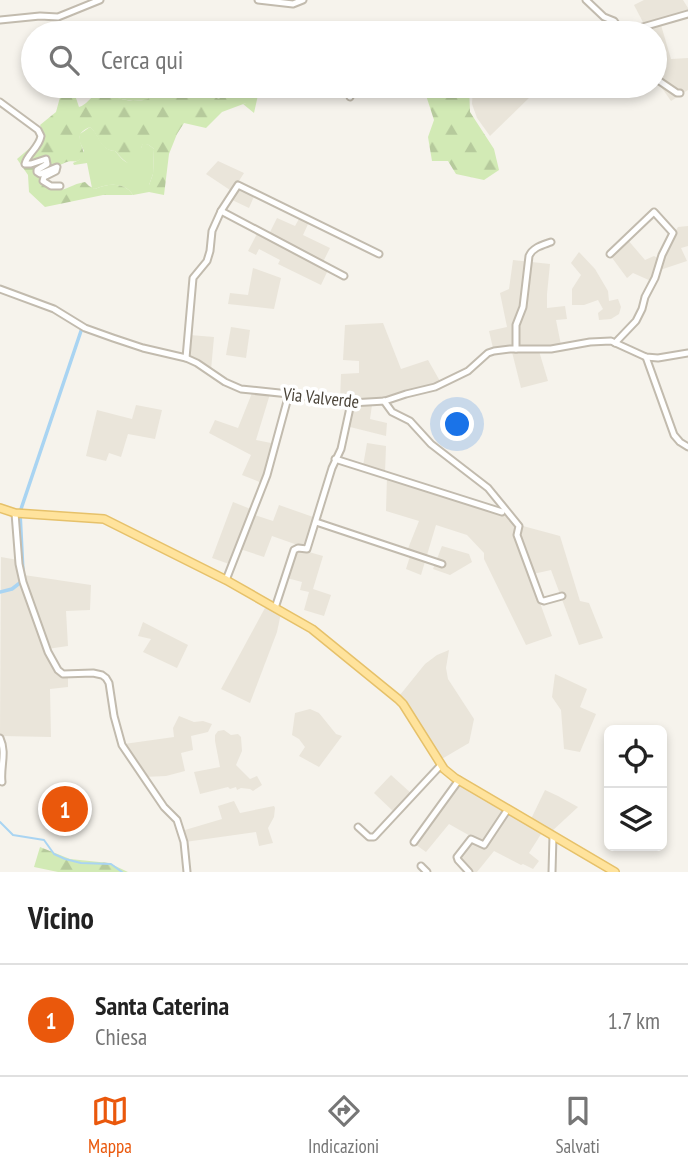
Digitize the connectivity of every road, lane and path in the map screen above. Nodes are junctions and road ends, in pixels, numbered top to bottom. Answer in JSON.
{"nodes":[{"id":1,"x":100,"y":0,"type":"edge"},
{"id":2,"x":258,"y":0,"type":"edge"},
{"id":3,"x":303,"y":0,"type":"edge"},
{"id":4,"x":586,"y":0,"type":"edge"},
{"id":5,"x":688,"y":14,"type":"edge"},
{"id":6,"x":0,"y":20,"type":"edge"},
{"id":7,"x":612,"y":21,"type":"edge"},
{"id":8,"x":664,"y":21,"type":"edge"},
{"id":9,"x":667,"y":86,"type":"edge"},
{"id":10,"x":680,"y":93,"type":"dead end"},
{"id":11,"x":0,"y":103,"type":"edge"},
{"id":12,"x":60,"y":186,"type":"dead end"},
{"id":13,"x":221,"y":211,"type":"junction"},
{"id":14,"x":551,"y":242,"type":"dead end"},
{"id":15,"x":379,"y":254,"type":"dead end"},
{"id":16,"x":610,"y":254,"type":"dead end"},
{"id":17,"x":344,"y":276,"type":"dead end"},
{"id":18,"x":0,"y":289,"type":"edge"},
{"id":19,"x":615,"y":343,"type":"junction"},
{"id":20,"x":516,"y":349,"type":"junction"},
{"id":21,"x":688,"y":353,"type":"edge"},
{"id":22,"x":186,"y":358,"type":"junction"},
{"id":23,"x":646,"y":358,"type":"junction"},
{"id":24,"x":289,"y":394,"type":"junction"},
{"id":25,"x":384,"y":401,"type":"junction"},
{"id":26,"x":351,"y":403,"type":"junction"},
{"id":27,"x":688,"y":447,"type":"edge"},
{"id":28,"x":335,"y":459,"type":"junction"},
{"id":29,"x":0,"y":508,"type":"edge"},
{"id":30,"x":502,"y":513,"type":"dead end"},
{"id":31,"x":18,"y":514,"type":"junction"},
{"id":32,"x":316,"y":522,"type":"junction"},
{"id":33,"x":442,"y":564,"type":"dead end"},
{"id":34,"x":226,"y":580,"type":"junction"},
{"id":35,"x":562,"y":596,"type":"dead end"},
{"id":36,"x":275,"y":608,"type":"junction"},
{"id":37,"x":0,"y":738,"type":"edge"},
{"id":38,"x":442,"y":765,"type":"junction"},
{"id":39,"x":459,"y":780,"type":"junction"},
{"id":40,"x":2,"y":782,"type":"dead end"},
{"id":41,"x":508,"y":809,"type":"junction"},
{"id":42,"x":358,"y":827,"type":"dead end"},
{"id":43,"x":553,"y":835,"type":"junction"},
{"id":44,"x":414,"y":842,"type":"dead end"},
{"id":45,"x":421,"y":866,"type":"dead end"},
{"id":46,"x":187,"y":872,"type":"edge"},
{"id":47,"x":427,"y":872,"type":"edge"},
{"id":48,"x":469,"y":872,"type":"edge"},
{"id":49,"x":552,"y":872,"type":"edge"},
{"id":50,"x":615,"y":872,"type":"edge"}],
"edges":[{"from":1,"to":6,"type":"street"},
{"from":2,"to":3,"type":"street"},
{"from":4,"to":7,"type":"street"},
{"from":5,"to":8,"type":"street"},
{"from":9,"to":10,"type":"street"},
{"from":11,"to":12,"type":"street"},
{"from":13,"to":15,"type":"street"},
{"from":13,"to":17,"type":"street"},
{"from":13,"to":22,"type":"street"},
{"from":14,"to":20,"type":"street"},
{"from":16,"to":19,"type":"street"},
{"from":18,"to":22,"type":"street","name":"Via Valverde"},
{"from":19,"to":20,"type":"street","name":"Via Valverde"},
{"from":19,"to":23,"type":"street","name":"Via Valverde"},
{"from":20,"to":25,"type":"street","name":"Via Valverde"},
{"from":21,"to":23,"type":"street"},
{"from":22,"to":24,"type":"street","name":"Via Valverde"},
{"from":23,"to":27,"type":"street"},
{"from":24,"to":26,"type":"street","name":"Via Valverde"},
{"from":24,"to":34,"type":"street"},
{"from":25,"to":26,"type":"street","name":"Via Valverde"},
{"from":25,"to":35,"type":"street"},
{"from":26,"to":28,"type":"street"},
{"from":28,"to":30,"type":"street"},
{"from":28,"to":32,"type":"street"},
{"from":29,"to":31,"type":"main road"},
{"from":31,"to":34,"type":"main road"},
{"from":31,"to":46,"type":"street"},
{"from":32,"to":33,"type":"street"},
{"from":32,"to":36,"type":"street"},
{"from":34,"to":36,"type":"main road"},
{"from":36,"to":38,"type":"main road"},
{"from":37,"to":40,"type":"street"},
{"from":38,"to":39,"type":"main road"},
{"from":38,"to":42,"type":"street"},
{"from":39,"to":41,"type":"main road"},
{"from":39,"to":44,"type":"street"},
{"from":41,"to":43,"type":"main road"},
{"from":41,"to":48,"type":"street"},
{"from":43,"to":49,"type":"street"},
{"from":43,"to":50,"type":"main road"},
{"from":45,"to":47,"type":"street"}]}
